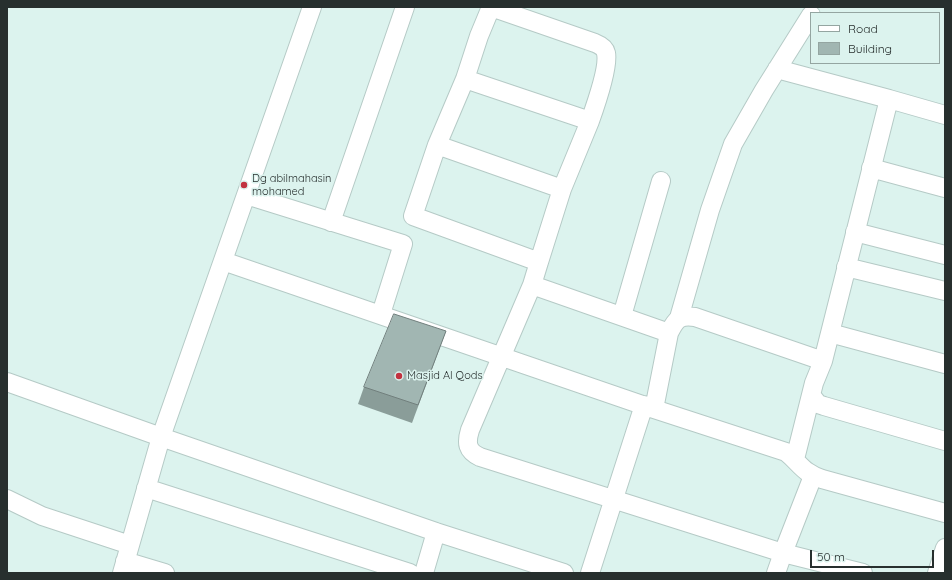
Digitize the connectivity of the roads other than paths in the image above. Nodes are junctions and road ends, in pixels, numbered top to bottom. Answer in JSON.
{"nodes":[{"id":1,"x":312,"y":7,"type":"edge"},
{"id":2,"x":405,"y":7,"type":"edge"},
{"id":3,"x":491,"y":7,"type":"edge"},
{"id":4,"x":810,"y":17,"type":"edge"},
{"id":5,"x":777,"y":69,"type":"junction"},
{"id":6,"x":465,"y":79,"type":"junction"},
{"id":7,"x":888,"y":100,"type":"junction"},
{"id":8,"x":945,"y":115,"type":"edge"},
{"id":9,"x":590,"y":121,"type":"junction"},
{"id":10,"x":438,"y":145,"type":"junction"},
{"id":11,"x":871,"y":168,"type":"junction"},
{"id":12,"x":661,"y":181,"type":"dead end"},
{"id":13,"x":945,"y":188,"type":"edge"},
{"id":14,"x":562,"y":189,"type":"junction"},
{"id":15,"x":246,"y":195,"type":"junction"},
{"id":16,"x":413,"y":216,"type":"junction"},
{"id":17,"x":331,"y":222,"type":"junction"},
{"id":18,"x":855,"y":232,"type":"junction"},
{"id":19,"x":402,"y":244,"type":"junction"},
{"id":20,"x":945,"y":255,"type":"edge"},
{"id":21,"x":223,"y":261,"type":"junction"},
{"id":22,"x":539,"y":262,"type":"junction"},
{"id":23,"x":846,"y":267,"type":"junction"},
{"id":24,"x":532,"y":285,"type":"junction"},
{"id":25,"x":945,"y":291,"type":"edge"},
{"id":26,"x":381,"y":314,"type":"junction"},
{"id":27,"x":622,"y":316,"type":"junction"},
{"id":28,"x":674,"y":325,"type":"junction"},
{"id":29,"x":830,"y":333,"type":"junction"},
{"id":30,"x":501,"y":356,"type":"junction"},
{"id":31,"x":823,"y":361,"type":"junction"},
{"id":32,"x":945,"y":364,"type":"edge"},
{"id":33,"x":7,"y":382,"type":"edge"},
{"id":34,"x":811,"y":395,"type":"junction"},
{"id":35,"x":649,"y":407,"type":"junction"},
{"id":36,"x":161,"y":437,"type":"junction"},
{"id":37,"x":945,"y":441,"type":"edge"},
{"id":38,"x":795,"y":459,"type":"junction"},
{"id":39,"x":812,"y":476,"type":"junction"},
{"id":40,"x":146,"y":488,"type":"junction"},
{"id":41,"x":7,"y":499,"type":"edge"},
{"id":42,"x":614,"y":499,"type":"junction"},
{"id":43,"x":945,"y":513,"type":"edge"},
{"id":44,"x":436,"y":532,"type":"junction"},
{"id":45,"x":945,"y":548,"type":"edge"},
{"id":46,"x":784,"y":553,"type":"junction"},
{"id":47,"x":126,"y":560,"type":"edge"},
{"id":48,"x":165,"y":573,"type":"edge"},
{"id":49,"x":410,"y":573,"type":"edge"},
{"id":50,"x":424,"y":573,"type":"edge"},
{"id":51,"x":564,"y":573,"type":"edge"},
{"id":52,"x":590,"y":573,"type":"edge"},
{"id":53,"x":776,"y":573,"type":"edge"},
{"id":54,"x":863,"y":573,"type":"edge"},
{"id":55,"x":937,"y":573,"type":"edge"}],
"edges":[{"from":1,"to":15,"type":"street"},
{"from":2,"to":17,"type":"street"},
{"from":3,"to":6,"type":"street"},
{"from":3,"to":9,"type":"street"},
{"from":4,"to":5,"type":"street"},
{"from":5,"to":7,"type":"street"},
{"from":5,"to":28,"type":"street"},
{"from":6,"to":9,"type":"street"},
{"from":6,"to":10,"type":"street"},
{"from":7,"to":8,"type":"street"},
{"from":7,"to":11,"type":"street"},
{"from":9,"to":14,"type":"street"},
{"from":10,"to":14,"type":"street"},
{"from":10,"to":16,"type":"street"},
{"from":11,"to":13,"type":"street"},
{"from":11,"to":18,"type":"street"},
{"from":12,"to":27,"type":"street"},
{"from":14,"to":22,"type":"street"},
{"from":15,"to":17,"type":"street"},
{"from":15,"to":21,"type":"street"},
{"from":16,"to":19,"type":"street"},
{"from":16,"to":22,"type":"street"},
{"from":17,"to":19,"type":"street"},
{"from":18,"to":20,"type":"street"},
{"from":18,"to":23,"type":"street"},
{"from":19,"to":26,"type":"street"},
{"from":21,"to":26,"type":"street"},
{"from":21,"to":36,"type":"street"},
{"from":22,"to":24,"type":"street"},
{"from":23,"to":25,"type":"street"},
{"from":23,"to":29,"type":"street"},
{"from":24,"to":27,"type":"street"},
{"from":24,"to":30,"type":"street"},
{"from":26,"to":30,"type":"street"},
{"from":27,"to":28,"type":"street"},
{"from":28,"to":31,"type":"street"},
{"from":28,"to":35,"type":"street"},
{"from":29,"to":31,"type":"street"},
{"from":29,"to":32,"type":"street"},
{"from":30,"to":35,"type":"street"},
{"from":30,"to":42,"type":"street"},
{"from":31,"to":34,"type":"street"},
{"from":33,"to":36,"type":"street"},
{"from":34,"to":37,"type":"street"},
{"from":34,"to":38,"type":"street"},
{"from":35,"to":38,"type":"street"},
{"from":35,"to":42,"type":"street"},
{"from":36,"to":40,"type":"street"},
{"from":36,"to":44,"type":"street"},
{"from":38,"to":39,"type":"street"},
{"from":39,"to":43,"type":"street"},
{"from":39,"to":46,"type":"street"},
{"from":40,"to":47,"type":"street"},
{"from":40,"to":49,"type":"street"},
{"from":41,"to":47,"type":"street"},
{"from":42,"to":46,"type":"street"},
{"from":42,"to":52,"type":"street"},
{"from":44,"to":50,"type":"street"},
{"from":44,"to":51,"type":"street"},
{"from":45,"to":55,"type":"street"},
{"from":46,"to":53,"type":"street"},
{"from":46,"to":54,"type":"street"},
{"from":47,"to":48,"type":"street"}]}
